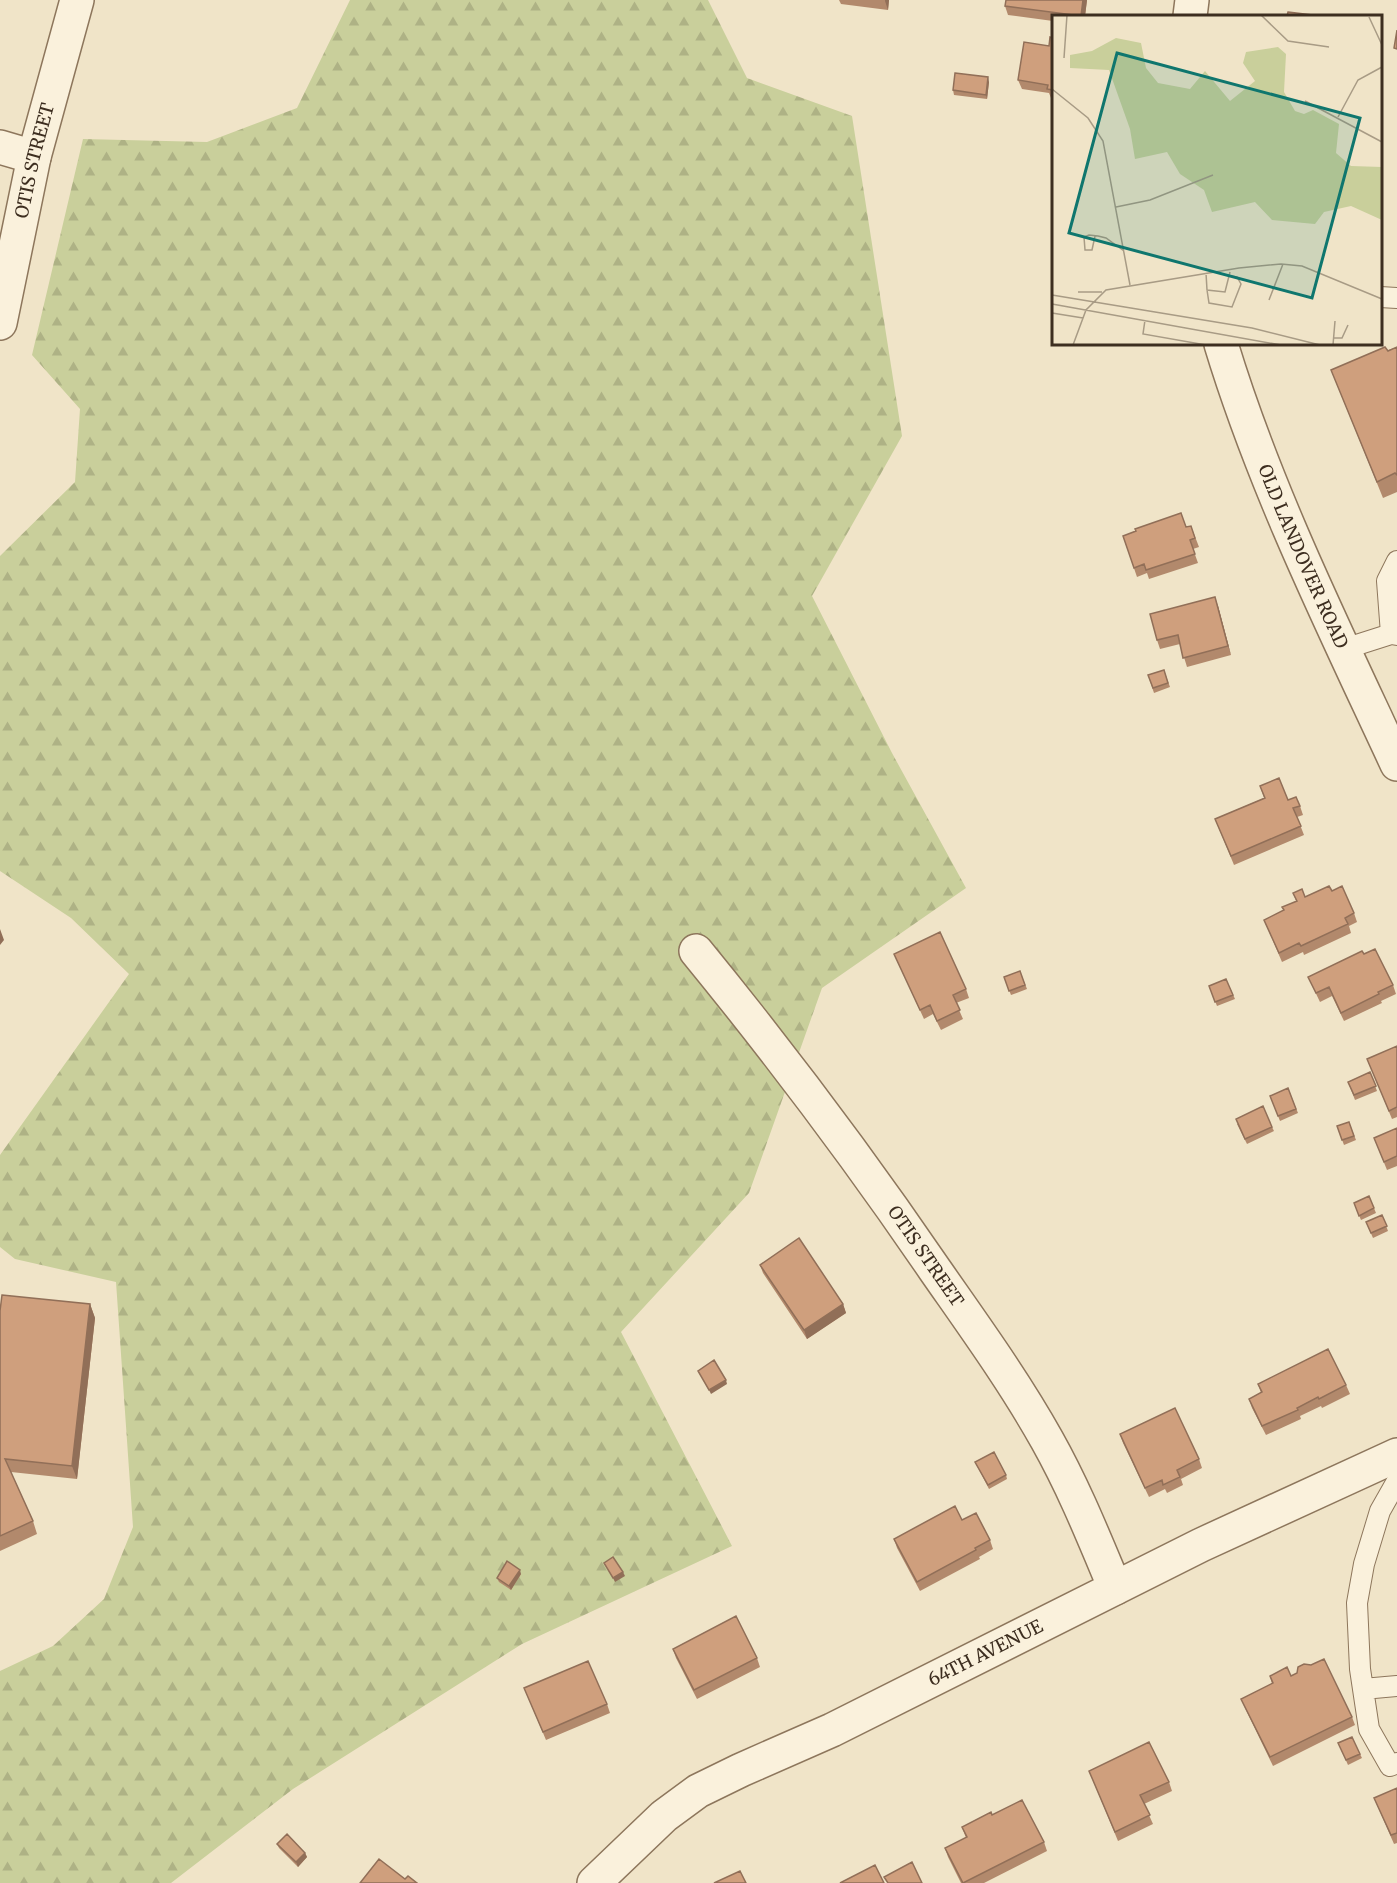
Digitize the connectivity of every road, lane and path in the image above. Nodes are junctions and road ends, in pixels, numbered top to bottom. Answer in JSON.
{"nodes":[{"id":1,"x":77,"y":0,"type":"edge"},
{"id":2,"x":1192,"y":0,"type":"edge"},
{"id":3,"x":1190,"y":15,"type":"edge"},
{"id":4,"x":0,"y":147,"type":"edge"},
{"id":5,"x":34,"y":157,"type":"junction"},
{"id":6,"x":1382,"y":297,"type":"edge"},
{"id":7,"x":1397,"y":298,"type":"edge"},
{"id":8,"x":0,"y":323,"type":"edge"},
{"id":9,"x":1221,"y":345,"type":"edge"},
{"id":10,"x":1397,"y":561,"type":"edge"},
{"id":11,"x":1394,"y":635,"type":"edge"},
{"id":12,"x":1344,"y":649,"type":"junction"},
{"id":13,"x":1397,"y":764,"type":"edge"},
{"id":14,"x":696,"y":951,"type":"dead end"},
{"id":15,"x":1397,"y":1455,"type":"edge"},
{"id":16,"x":1397,"y":1481,"type":"edge"},
{"id":17,"x":1115,"y":1588,"type":"junction"},
{"id":18,"x":1397,"y":1686,"type":"edge"},
{"id":19,"x":1363,"y":1689,"type":"junction"},
{"id":20,"x":1397,"y":1763,"type":"edge"},
{"id":21,"x":594,"y":1883,"type":"edge"}],
"edges":[{"from":1,"to":5,"type":"street","name":"OTIS STREET"},
{"from":2,"to":3,"type":"street"},
{"from":4,"to":5,"type":"street"},
{"from":5,"to":8,"type":"street","name":"OTIS STREET"},
{"from":6,"to":7,"type":"lane"},
{"from":9,"to":12,"type":"street","name":"OLD LANDOVER ROAD"},
{"from":10,"to":11,"type":"lane"},
{"from":11,"to":12,"type":"lane"},
{"from":12,"to":13,"type":"street","name":"OLD LANDOVER ROAD"},
{"from":14,"to":17,"type":"street","name":"OTIS STREET"},
{"from":15,"to":17,"type":"street","name":"64TH AVENUE"},
{"from":16,"to":19,"type":"lane"},
{"from":17,"to":21,"type":"street","name":"64TH AVENUE"},
{"from":18,"to":19,"type":"lane"},
{"from":19,"to":20,"type":"lane"}]}
